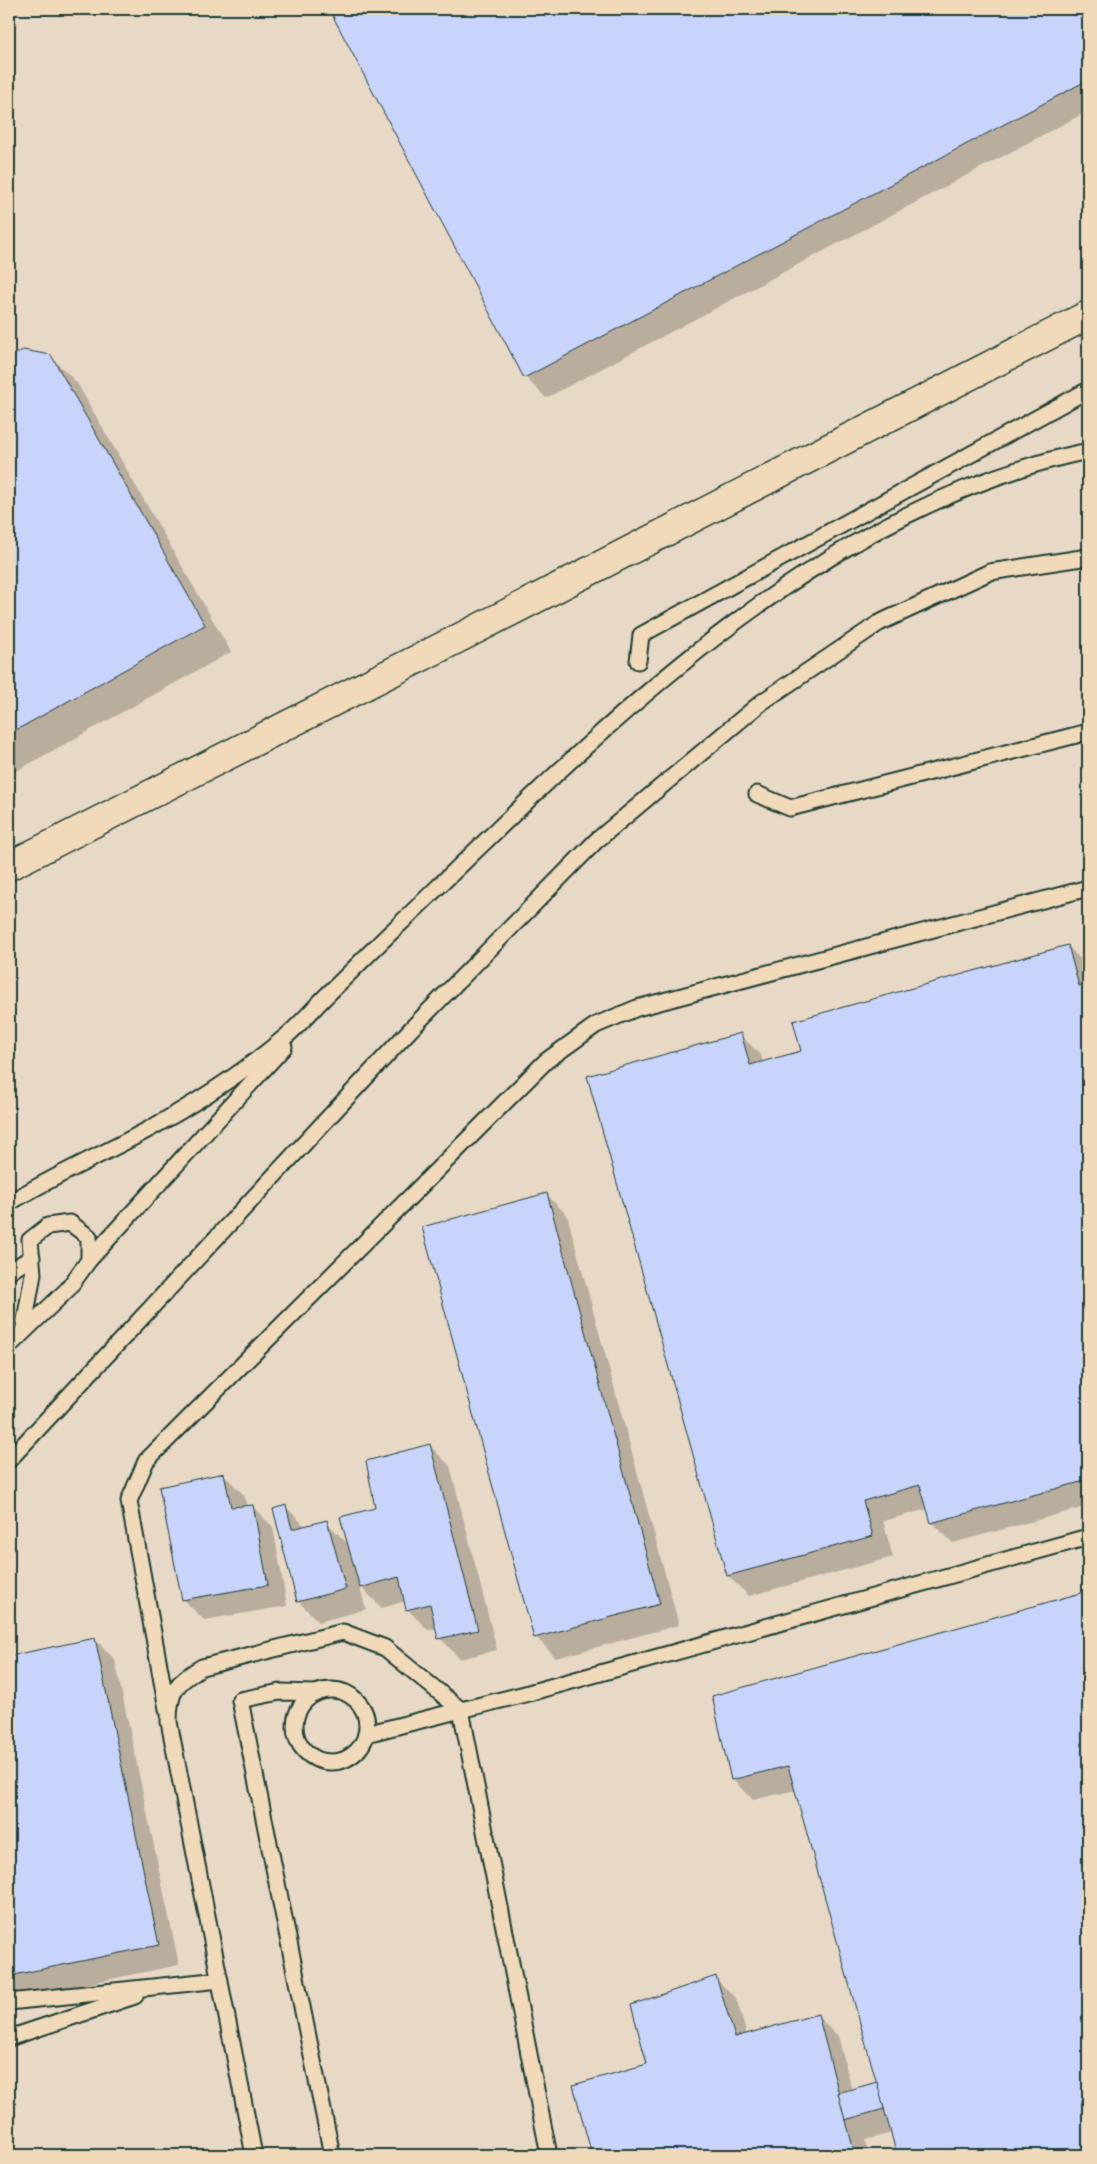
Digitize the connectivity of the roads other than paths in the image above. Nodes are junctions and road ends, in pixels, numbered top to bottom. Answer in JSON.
{"nodes":[{"id":1,"x":1088,"y":314,"type":"edge"},
{"id":2,"x":1088,"y":390,"type":"edge"},
{"id":3,"x":1088,"y":451,"type":"edge"},
{"id":4,"x":1088,"y":556,"type":"edge"},
{"id":5,"x":638,"y":661,"type":"dead end"},
{"id":6,"x":1088,"y":732,"type":"edge"},
{"id":7,"x":757,"y":794,"type":"dead end"},
{"id":8,"x":9,"y":866,"type":"edge"},
{"id":9,"x":1088,"y":888,"type":"edge"},
{"id":10,"x":366,"y":956,"type":"junction"},
{"id":11,"x":9,"y":1203,"type":"edge"},
{"id":12,"x":32,"y":1257,"type":"junction"},
{"id":13,"x":89,"y":1260,"type":"junction"},
{"id":14,"x":9,"y":1272,"type":"edge"},
{"id":15,"x":23,"y":1332,"type":"junction"},
{"id":16,"x":9,"y":1346,"type":"edge"},
{"id":17,"x":9,"y":1460,"type":"edge"},
{"id":18,"x":1088,"y":1537,"type":"edge"},
{"id":19,"x":316,"y":1693,"type":"junction"},
{"id":20,"x":462,"y":1710,"type":"junction"},
{"id":21,"x":169,"y":1722,"type":"junction"},
{"id":22,"x":366,"y":1734,"type":"junction"},
{"id":23,"x":220,"y":1980,"type":"junction"},
{"id":24,"x":164,"y":1986,"type":"junction"},
{"id":25,"x":9,"y":2002,"type":"edge"},
{"id":26,"x":9,"y":2038,"type":"edge"},
{"id":27,"x":254,"y":2155,"type":"edge"},
{"id":28,"x":332,"y":2155,"type":"edge"},
{"id":29,"x":550,"y":2155,"type":"edge"}],
"edges":[{"from":1,"to":8,"type":"street"},
{"from":2,"to":5,"type":"lane"},
{"from":3,"to":10,"type":"lane"},
{"from":4,"to":17,"type":"lane"},
{"from":6,"to":7,"type":"lane"},
{"from":9,"to":21,"type":"lane"},
{"from":10,"to":11,"type":"lane"},
{"from":10,"to":13,"type":"lane"},
{"from":12,"to":13,"type":"lane"},
{"from":12,"to":14,"type":"lane"},
{"from":12,"to":15,"type":"lane"},
{"from":13,"to":15,"type":"lane"},
{"from":15,"to":16,"type":"lane"},
{"from":18,"to":20,"type":"lane"},
{"from":19,"to":22,"type":"lane"},
{"from":19,"to":22,"type":"lane"},
{"from":19,"to":28,"type":"lane"},
{"from":20,"to":21,"type":"lane"},
{"from":20,"to":22,"type":"lane"},
{"from":20,"to":29,"type":"lane"},
{"from":21,"to":23,"type":"lane"},
{"from":23,"to":24,"type":"lane"},
{"from":23,"to":27,"type":"lane"},
{"from":24,"to":25,"type":"lane"},
{"from":24,"to":26,"type":"lane"}]}
